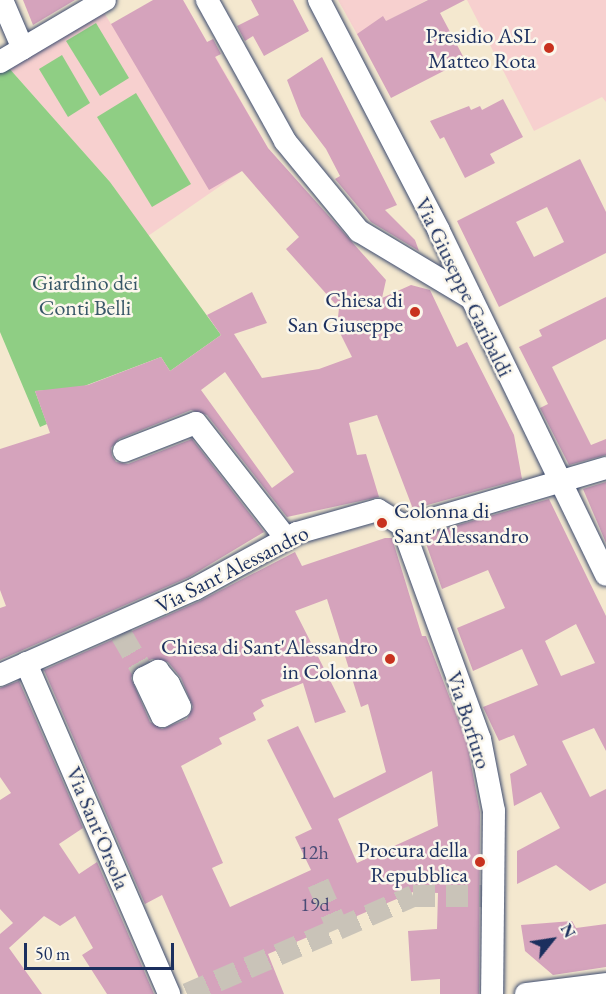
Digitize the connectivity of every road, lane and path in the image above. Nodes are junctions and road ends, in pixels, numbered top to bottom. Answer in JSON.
{"nodes":[{"id":1,"x":2,"y":0,"type":"edge"},
{"id":2,"x":105,"y":0,"type":"edge"},
{"id":3,"x":207,"y":0,"type":"edge"},
{"id":4,"x":320,"y":1,"type":"edge"},
{"id":5,"x":23,"y":49,"type":"junction"},
{"id":6,"x":0,"y":62,"type":"edge"},
{"id":7,"x":471,"y":298,"type":"junction"},
{"id":8,"x":124,"y":451,"type":"dead end"},
{"id":9,"x":606,"y":468,"type":"edge"},
{"id":10,"x":558,"y":481,"type":"junction"},
{"id":11,"x":402,"y":525,"type":"junction"},
{"id":12,"x":285,"y":537,"type":"junction"},
{"id":13,"x":606,"y":575,"type":"edge"},
{"id":14,"x":26,"y":663,"type":"junction"},
{"id":15,"x":0,"y":675,"type":"edge"},
{"id":16,"x":606,"y":984,"type":"edge"},
{"id":17,"x":500,"y":993,"type":"edge"},
{"id":18,"x":169,"y":994,"type":"edge"},
{"id":19,"x":526,"y":994,"type":"edge"}],
"edges":[{"from":1,"to":5,"type":"street"},
{"from":2,"to":5,"type":"street"},
{"from":3,"to":7,"type":"street"},
{"from":4,"to":7,"type":"street","name":"Via Giuseppe Garibaldi"},
{"from":5,"to":6,"type":"street"},
{"from":7,"to":10,"type":"street","name":"Via Giuseppe Garibaldi"},
{"from":8,"to":12,"type":"street"},
{"from":9,"to":10,"type":"street"},
{"from":10,"to":11,"type":"street"},
{"from":10,"to":13,"type":"street","name":"Via Giuseppe Garibaldi"},
{"from":11,"to":12,"type":"street","name":"Via Sant'Alessandro"},
{"from":11,"to":17,"type":"street","name":"Via Borfuro"},
{"from":12,"to":14,"type":"street","name":"Via Sant'Alessandro"},
{"from":14,"to":15,"type":"street","name":"Via Sant'Alessandro"},
{"from":14,"to":18,"type":"street","name":"Via Sant'Orsola"},
{"from":16,"to":19,"type":"street"}]}
